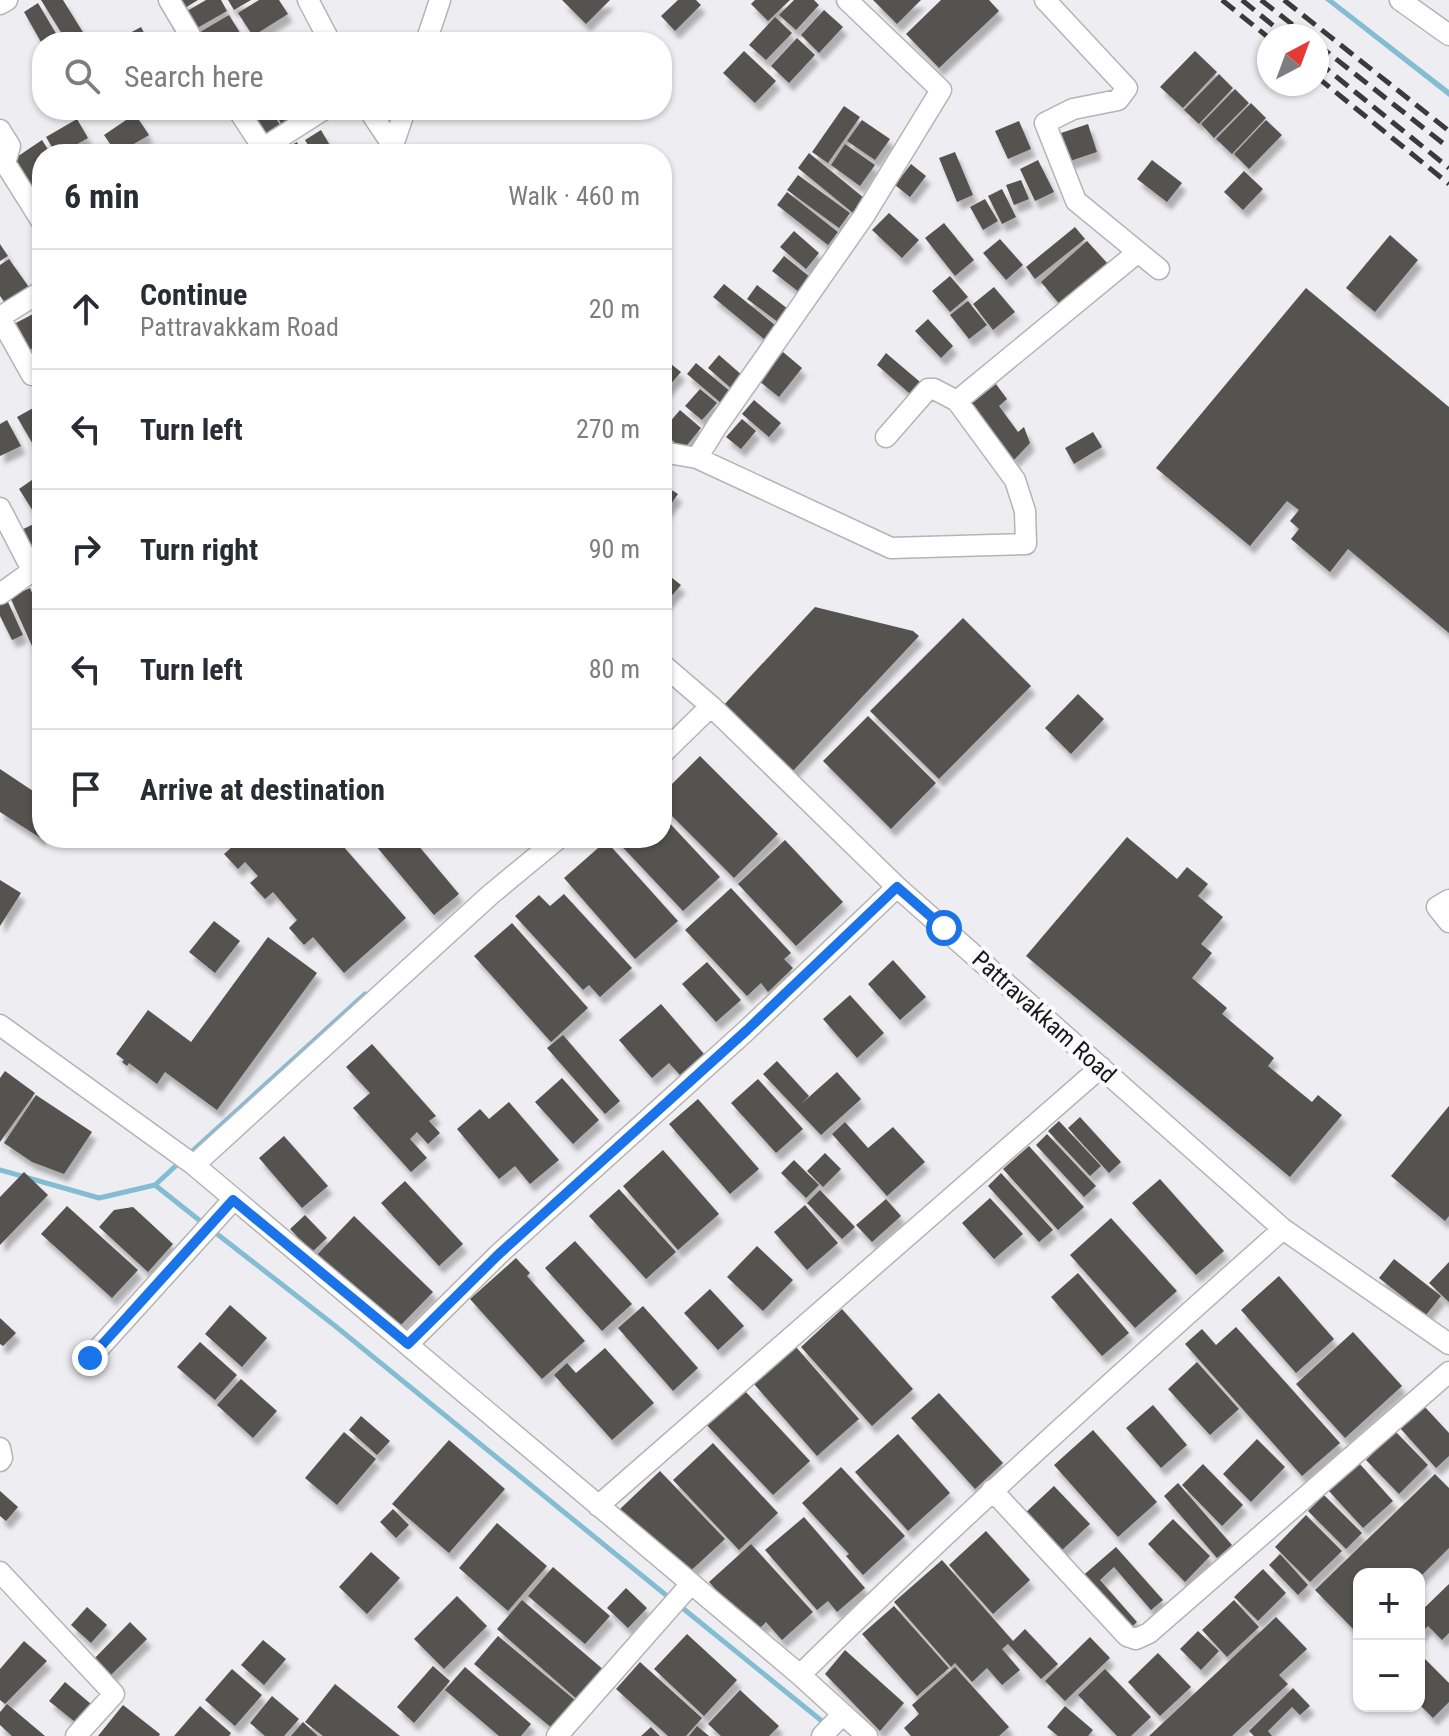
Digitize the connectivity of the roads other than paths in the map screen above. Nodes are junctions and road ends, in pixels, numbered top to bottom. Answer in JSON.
{"nodes":[{"id":1,"x":7,"y":0,"type":"edge"},
{"id":2,"x":169,"y":0,"type":"edge"},
{"id":3,"x":308,"y":0,"type":"edge"},
{"id":4,"x":440,"y":0,"type":"edge"},
{"id":5,"x":847,"y":0,"type":"edge"},
{"id":6,"x":1045,"y":0,"type":"edge"},
{"id":7,"x":1400,"y":0,"type":"edge"},
{"id":8,"x":0,"y":4,"type":"edge"},
{"id":9,"x":188,"y":32,"type":"edge"},
{"id":10,"x":325,"y":32,"type":"edge"},
{"id":11,"x":429,"y":32,"type":"edge"},
{"id":12,"x":1449,"y":35,"type":"edge"},
{"id":13,"x":243,"y":120,"type":"edge"},
{"id":14,"x":307,"y":120,"type":"edge"},
{"id":15,"x":375,"y":120,"type":"edge"},
{"id":16,"x":402,"y":120,"type":"edge"},
{"id":17,"x":0,"y":130,"type":"edge"},
{"id":18,"x":255,"y":144,"type":"edge"},
{"id":19,"x":269,"y":144,"type":"edge"},
{"id":20,"x":389,"y":144,"type":"edge"},
{"id":21,"x":394,"y":144,"type":"edge"},
{"id":22,"x":32,"y":206,"type":"edge"},
{"id":23,"x":1138,"y":252,"type":"junction"},
{"id":24,"x":1159,"y":269,"type":"dead end"},
{"id":25,"x":32,"y":297,"type":"edge"},
{"id":26,"x":0,"y":318,"type":"edge"},
{"id":27,"x":32,"y":375,"type":"dead end"},
{"id":28,"x":957,"y":401,"type":"junction"},
{"id":29,"x":886,"y":437,"type":"dead end"},
{"id":30,"x":672,"y":454,"type":"edge"},
{"id":31,"x":697,"y":458,"type":"junction"},
{"id":32,"x":0,"y":509,"type":"edge"},
{"id":33,"x":32,"y":559,"type":"edge"},
{"id":34,"x":32,"y":571,"type":"edge"},
{"id":35,"x":0,"y":594,"type":"edge"},
{"id":36,"x":672,"y":673,"type":"edge"},
{"id":37,"x":711,"y":706,"type":"junction"},
{"id":38,"x":672,"y":744,"type":"edge"},
{"id":39,"x":547,"y":848,"type":"edge"},
{"id":40,"x":897,"y":887,"type":"junction"},
{"id":41,"x":1449,"y":900,"type":"edge"},
{"id":42,"x":1449,"y":922,"type":"edge"},
{"id":43,"x":0,"y":1025,"type":"edge"},
{"id":44,"x":1101,"y":1067,"type":"junction"},
{"id":45,"x":194,"y":1165,"type":"junction"},
{"id":46,"x":233,"y":1200,"type":"junction"},
{"id":47,"x":1283,"y":1229,"type":"junction"},
{"id":48,"x":408,"y":1344,"type":"junction"},
{"id":49,"x":1449,"y":1344,"type":"edge"},
{"id":50,"x":90,"y":1358,"type":"dead end"},
{"id":51,"x":1449,"y":1372,"type":"edge"},
{"id":52,"x":0,"y":1448,"type":"edge"},
{"id":53,"x":0,"y":1461,"type":"edge"},
{"id":54,"x":992,"y":1490,"type":"junction"},
{"id":55,"x":598,"y":1506,"type":"junction"},
{"id":56,"x":0,"y":1572,"type":"edge"},
{"id":57,"x":680,"y":1596,"type":"junction"},
{"id":58,"x":800,"y":1675,"type":"junction"},
{"id":59,"x":843,"y":1714,"type":"junction"},
{"id":60,"x":76,"y":1736,"type":"edge"},
{"id":61,"x":557,"y":1736,"type":"edge"},
{"id":62,"x":822,"y":1736,"type":"edge"},
{"id":63,"x":867,"y":1736,"type":"edge"}],
"edges":[{"from":1,"to":8,"type":"street"},
{"from":2,"to":9,"type":"street"},
{"from":3,"to":10,"type":"street"},
{"from":4,"to":11,"type":"street"},
{"from":5,"to":31,"type":"street"},
{"from":6,"to":23,"type":"street"},
{"from":7,"to":12,"type":"street"},
{"from":13,"to":18,"type":"street"},
{"from":14,"to":19,"type":"street"},
{"from":15,"to":20,"type":"street"},
{"from":16,"to":21,"type":"street"},
{"from":17,"to":22,"type":"street"},
{"from":23,"to":24,"type":"street"},
{"from":23,"to":28,"type":"street"},
{"from":25,"to":26,"type":"street"},
{"from":26,"to":27,"type":"street"},
{"from":28,"to":29,"type":"street"},
{"from":28,"to":31,"type":"street"},
{"from":30,"to":31,"type":"street"},
{"from":32,"to":33,"type":"street"},
{"from":34,"to":35,"type":"street"},
{"from":36,"to":37,"type":"street","name":"Pattravakkam Road"},
{"from":37,"to":38,"type":"street"},
{"from":37,"to":40,"type":"street","name":"Pattravakkam Road"},
{"from":39,"to":45,"type":"street"},
{"from":40,"to":44,"type":"street","name":"Pattravakkam Road"},
{"from":40,"to":48,"type":"street"},
{"from":41,"to":42,"type":"street"},
{"from":43,"to":45,"type":"street"},
{"from":44,"to":47,"type":"street","name":"Pattravakkam Road"},
{"from":44,"to":55,"type":"street"},
{"from":45,"to":46,"type":"street"},
{"from":46,"to":48,"type":"street"},
{"from":46,"to":50,"type":"street"},
{"from":47,"to":49,"type":"street","name":"Pattravakkam Road"},
{"from":47,"to":54,"type":"street"},
{"from":48,"to":55,"type":"street"},
{"from":51,"to":54,"type":"street"},
{"from":52,"to":53,"type":"street"},
{"from":54,"to":58,"type":"street"},
{"from":55,"to":57,"type":"street"},
{"from":56,"to":60,"type":"street"},
{"from":57,"to":58,"type":"street"},
{"from":57,"to":61,"type":"street"},
{"from":58,"to":59,"type":"street"},
{"from":59,"to":62,"type":"street"},
{"from":59,"to":63,"type":"street"}]}
